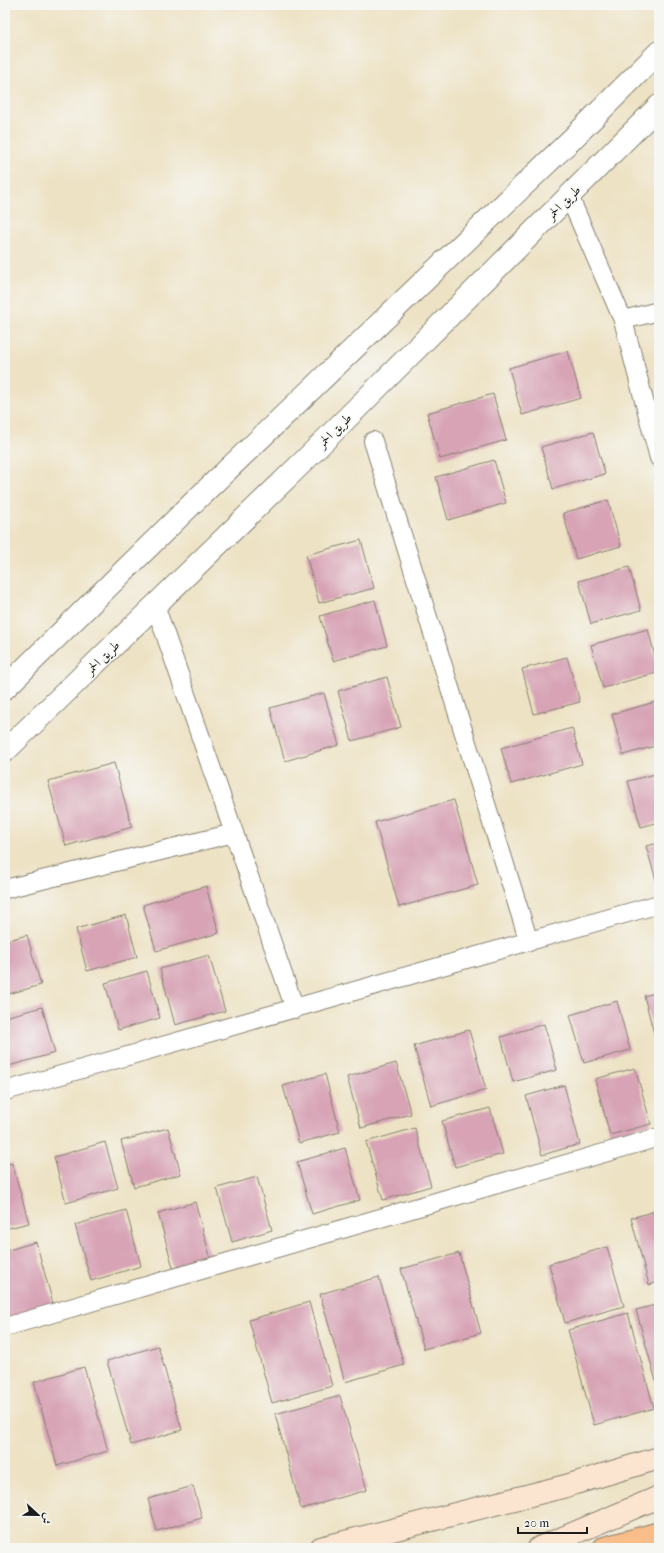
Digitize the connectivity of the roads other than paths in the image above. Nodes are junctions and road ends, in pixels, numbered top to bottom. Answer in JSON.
{"nodes":[{"id":1,"x":659,"y":52,"type":"edge"},
{"id":2,"x":659,"y":106,"type":"edge"},
{"id":3,"x":569,"y":196,"type":"junction"},
{"id":4,"x":659,"y":311,"type":"edge"},
{"id":5,"x":624,"y":320,"type":"junction"},
{"id":6,"x":373,"y":441,"type":"dead end"},
{"id":7,"x":659,"y":458,"type":"edge"},
{"id":8,"x":155,"y":605,"type":"junction"},
{"id":9,"x":5,"y":688,"type":"edge"},
{"id":10,"x":5,"y":751,"type":"edge"},
{"id":11,"x":234,"y":833,"type":"junction"},
{"id":12,"x":5,"y":889,"type":"edge"},
{"id":13,"x":659,"y":904,"type":"edge"},
{"id":14,"x":528,"y":942,"type":"junction"},
{"id":15,"x":295,"y":1008,"type":"junction"},
{"id":16,"x":5,"y":1091,"type":"edge"},
{"id":17,"x":659,"y":1137,"type":"edge"},
{"id":18,"x":5,"y":1327,"type":"edge"},
{"id":19,"x":659,"y":1458,"type":"edge"},
{"id":20,"x":659,"y":1497,"type":"edge"},
{"id":21,"x":659,"y":1533,"type":"edge"},
{"id":22,"x":321,"y":1548,"type":"edge"},
{"id":23,"x":539,"y":1548,"type":"edge"},
{"id":24,"x":604,"y":1548,"type":"edge"}],
"edges":[{"from":1,"to":9,"type":"street"},
{"from":2,"to":3,"type":"street","name":"طريق الحمر"},
{"from":3,"to":5,"type":"street"},
{"from":3,"to":8,"type":"street","name":"طريق الحمر"},
{"from":4,"to":5,"type":"street"},
{"from":5,"to":7,"type":"street"},
{"from":6,"to":14,"type":"street"},
{"from":8,"to":10,"type":"street","name":"طريق الحمر"},
{"from":8,"to":11,"type":"street"},
{"from":11,"to":12,"type":"street"},
{"from":11,"to":15,"type":"street"},
{"from":13,"to":14,"type":"street"},
{"from":14,"to":15,"type":"street"},
{"from":15,"to":16,"type":"street"},
{"from":17,"to":18,"type":"street"},
{"from":19,"to":22,"type":"main road"},
{"from":20,"to":23,"type":"main road"},
{"from":21,"to":24,"type":"main road"}]}
